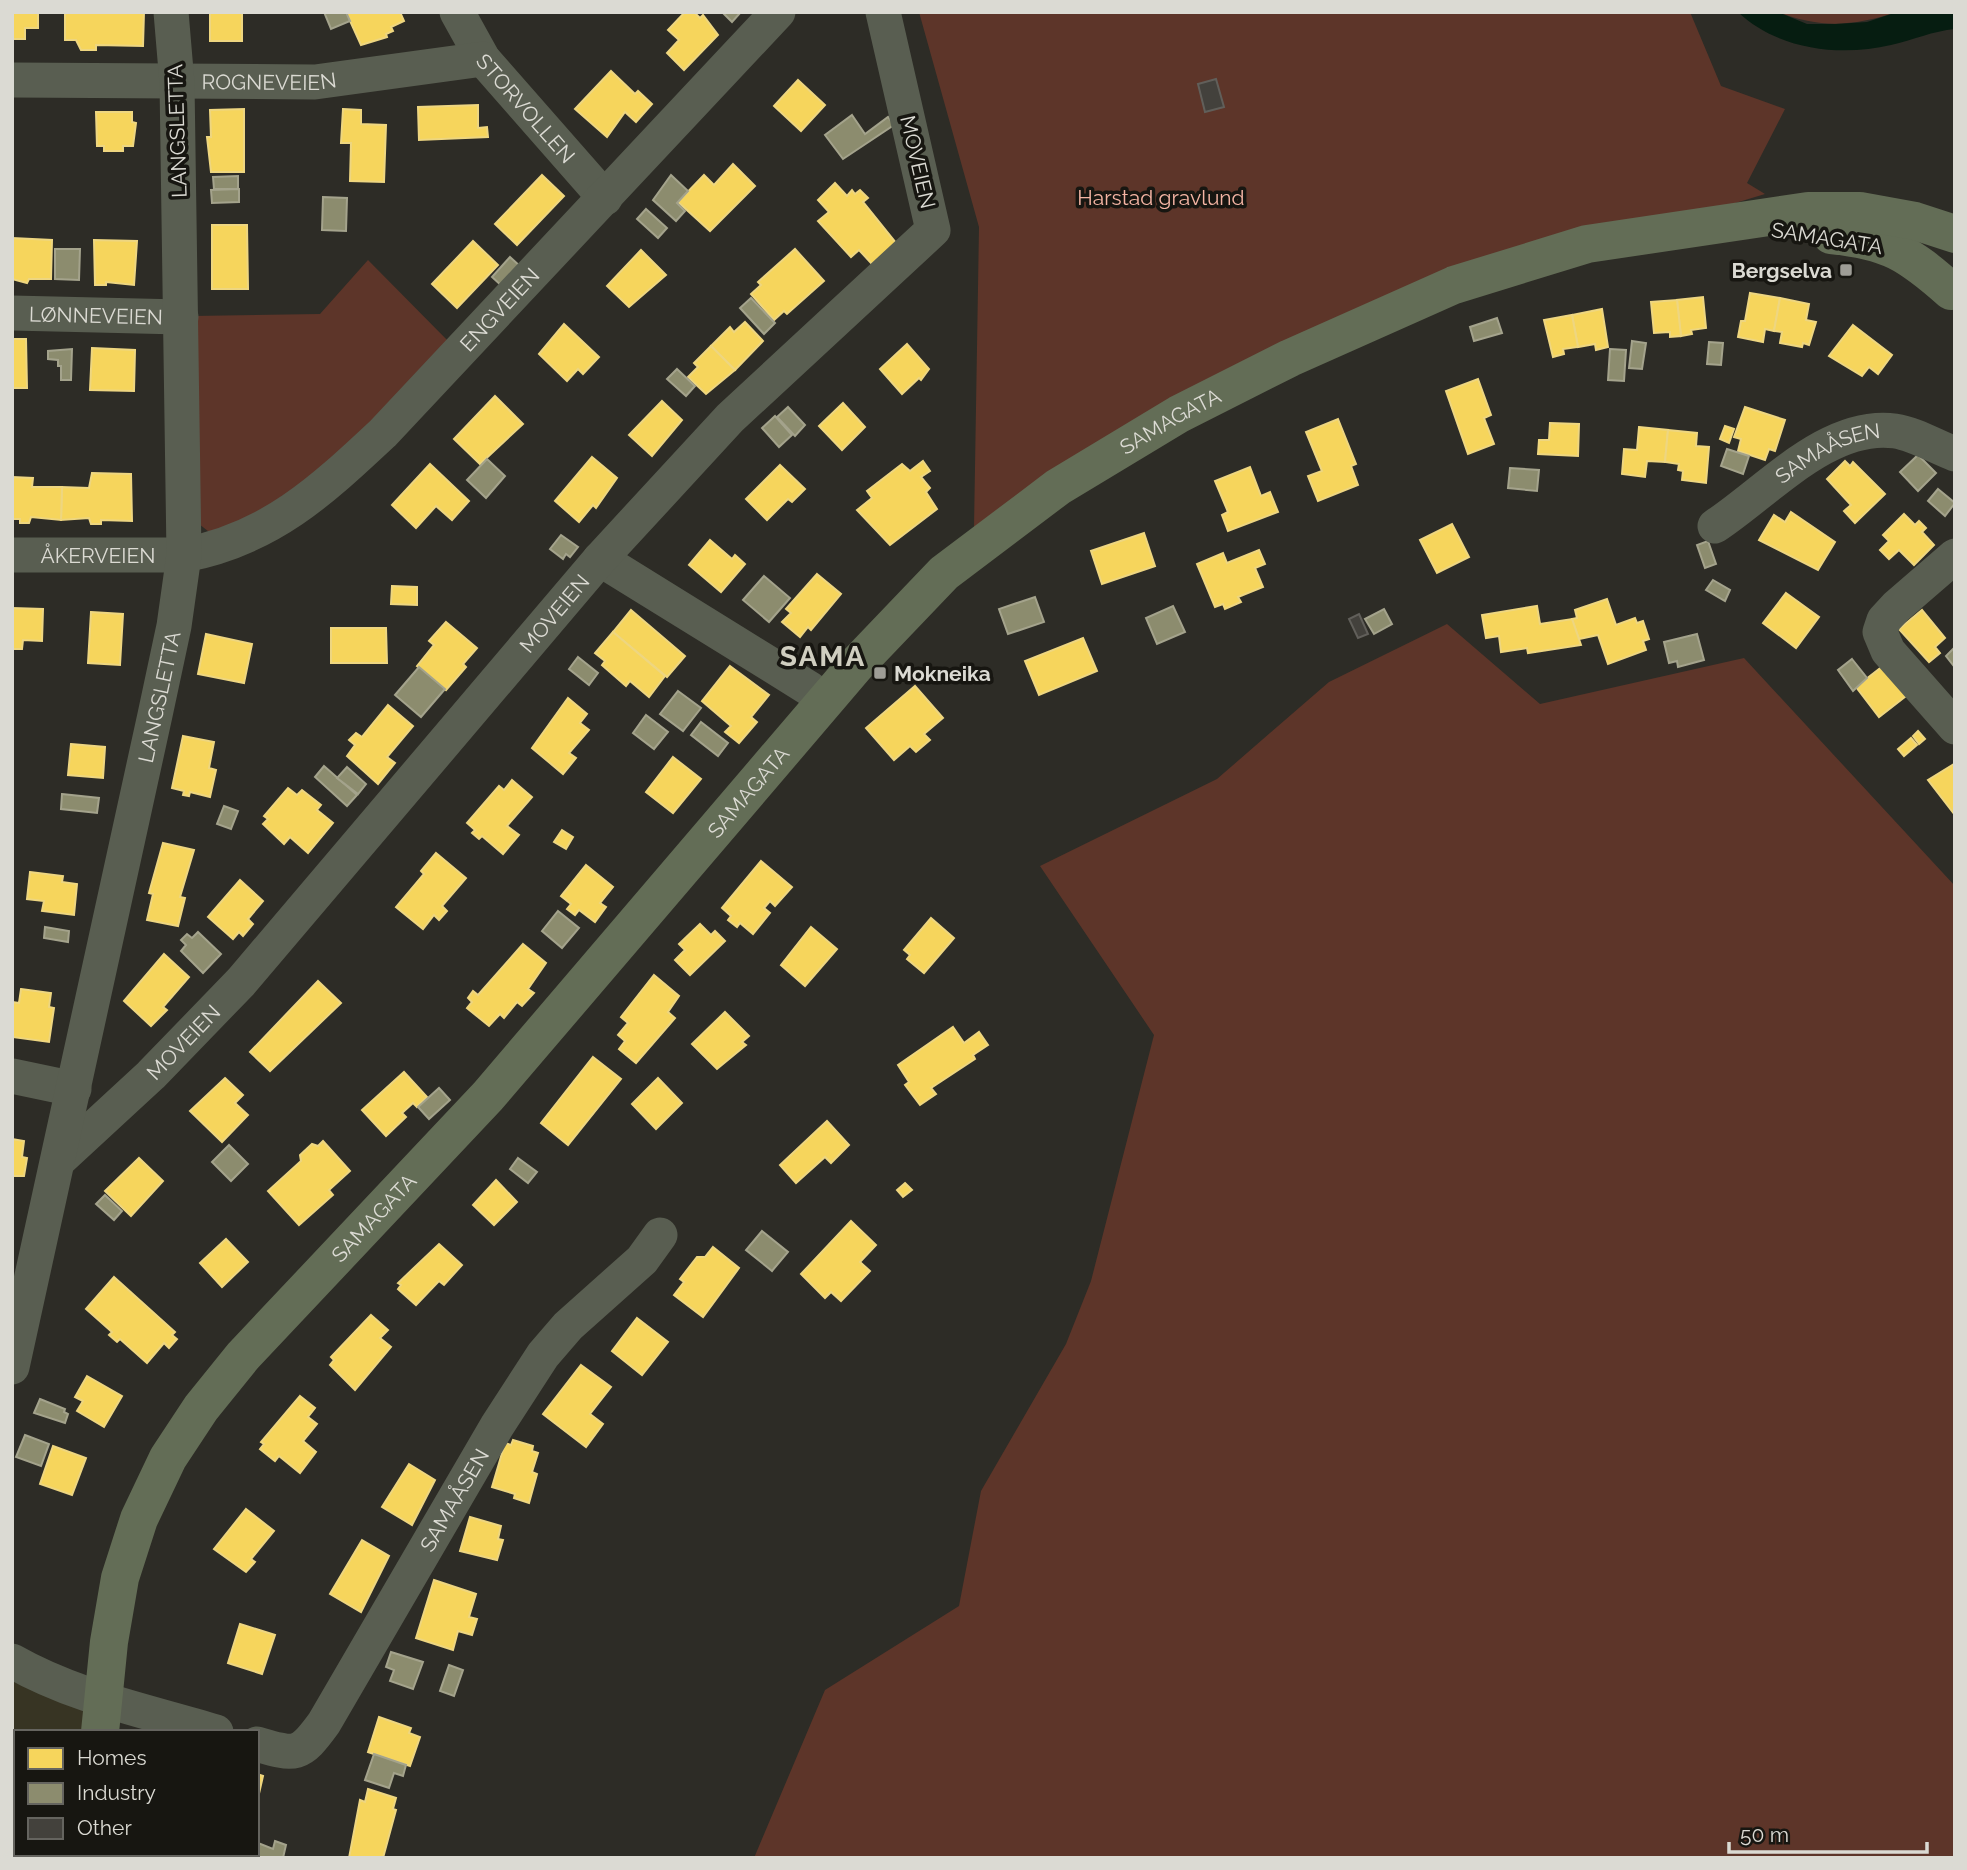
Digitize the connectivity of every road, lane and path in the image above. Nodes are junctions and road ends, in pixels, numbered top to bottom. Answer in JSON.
{"nodes":[{"id":1,"x":171,"y":12,"type":"edge"},
{"id":2,"x":457,"y":12,"type":"edge"},
{"id":3,"x":778,"y":12,"type":"edge"},
{"id":4,"x":887,"y":25,"type":"edge"},
{"id":5,"x":483,"y":59,"type":"junction"},
{"id":6,"x":12,"y":80,"type":"edge"},
{"id":7,"x":177,"y":83,"type":"junction"},
{"id":8,"x":605,"y":198,"type":"junction"},
{"id":9,"x":1731,"y":224,"type":"junction"},
{"id":10,"x":1955,"y":234,"type":"edge"},
{"id":11,"x":1953,"y":290,"type":"edge"},
{"id":12,"x":12,"y":313,"type":"edge"},
{"id":13,"x":181,"y":317,"type":"junction"},
{"id":14,"x":1955,"y":454,"type":"edge"},
{"id":15,"x":1716,"y":526,"type":"dead end"},
{"id":16,"x":12,"y":555,"type":"edge"},
{"id":17,"x":184,"y":555,"type":"junction"},
{"id":18,"x":1955,"y":556,"type":"edge"},
{"id":19,"x":600,"y":559,"type":"junction"},
{"id":20,"x":823,"y":705,"type":"junction"},
{"id":21,"x":1955,"y":727,"type":"edge"},
{"id":22,"x":12,"y":1076,"type":"edge"},
{"id":23,"x":74,"y":1089,"type":"junction"},
{"id":24,"x":60,"y":1159,"type":"junction"},
{"id":25,"x":660,"y":1235,"type":"dead end"},
{"id":26,"x":12,"y":1367,"type":"edge"},
{"id":27,"x":12,"y":1661,"type":"edge"},
{"id":28,"x":101,"y":1716,"type":"edge"},
{"id":29,"x":210,"y":1730,"type":"edge"},
{"id":30,"x":259,"y":1745,"type":"edge"}],
"edges":[{"from":1,"to":7,"type":"street","name":"LANGSLETTA"},
{"from":2,"to":5,"type":"street","name":"STORVOLLEN"},
{"from":3,"to":8,"type":"street","name":"ENGVEIEN"},
{"from":4,"to":19,"type":"street","name":"MOVEIEN"},
{"from":5,"to":7,"type":"street","name":"ROGNEVEIEN"},
{"from":5,"to":8,"type":"street","name":"STORVOLLEN"},
{"from":6,"to":7,"type":"street","name":"ROGNEVEIEN"},
{"from":7,"to":13,"type":"street","name":"LANGSLETTA"},
{"from":8,"to":17,"type":"street","name":"ENGVEIEN"},
{"from":9,"to":10,"type":"highway","name":"SAMAGATA"},
{"from":9,"to":11,"type":"highway","name":"SAMAGATA"},
{"from":9,"to":20,"type":"highway","name":"SAMAGATA"},
{"from":12,"to":13,"type":"street","name":"LØNNEVEIEN"},
{"from":13,"to":17,"type":"street","name":"LANGSLETTA"},
{"from":14,"to":15,"type":"street","name":"SAMAÅSEN"},
{"from":16,"to":17,"type":"street","name":"ÅKERVEIEN"},
{"from":17,"to":23,"type":"street","name":"LANGSLETTA"},
{"from":18,"to":21,"type":"street"},
{"from":19,"to":20,"type":"street"},
{"from":19,"to":24,"type":"street","name":"MOVEIEN"},
{"from":20,"to":28,"type":"highway","name":"SAMAGATA"},
{"from":22,"to":23,"type":"street"},
{"from":23,"to":24,"type":"street","name":"LANGSLETTA"},
{"from":24,"to":26,"type":"street","name":"LANGSLETTA"},
{"from":25,"to":30,"type":"street","name":"SAMAÅSEN"},
{"from":27,"to":28,"type":"street"},
{"from":28,"to":29,"type":"street"}]}
